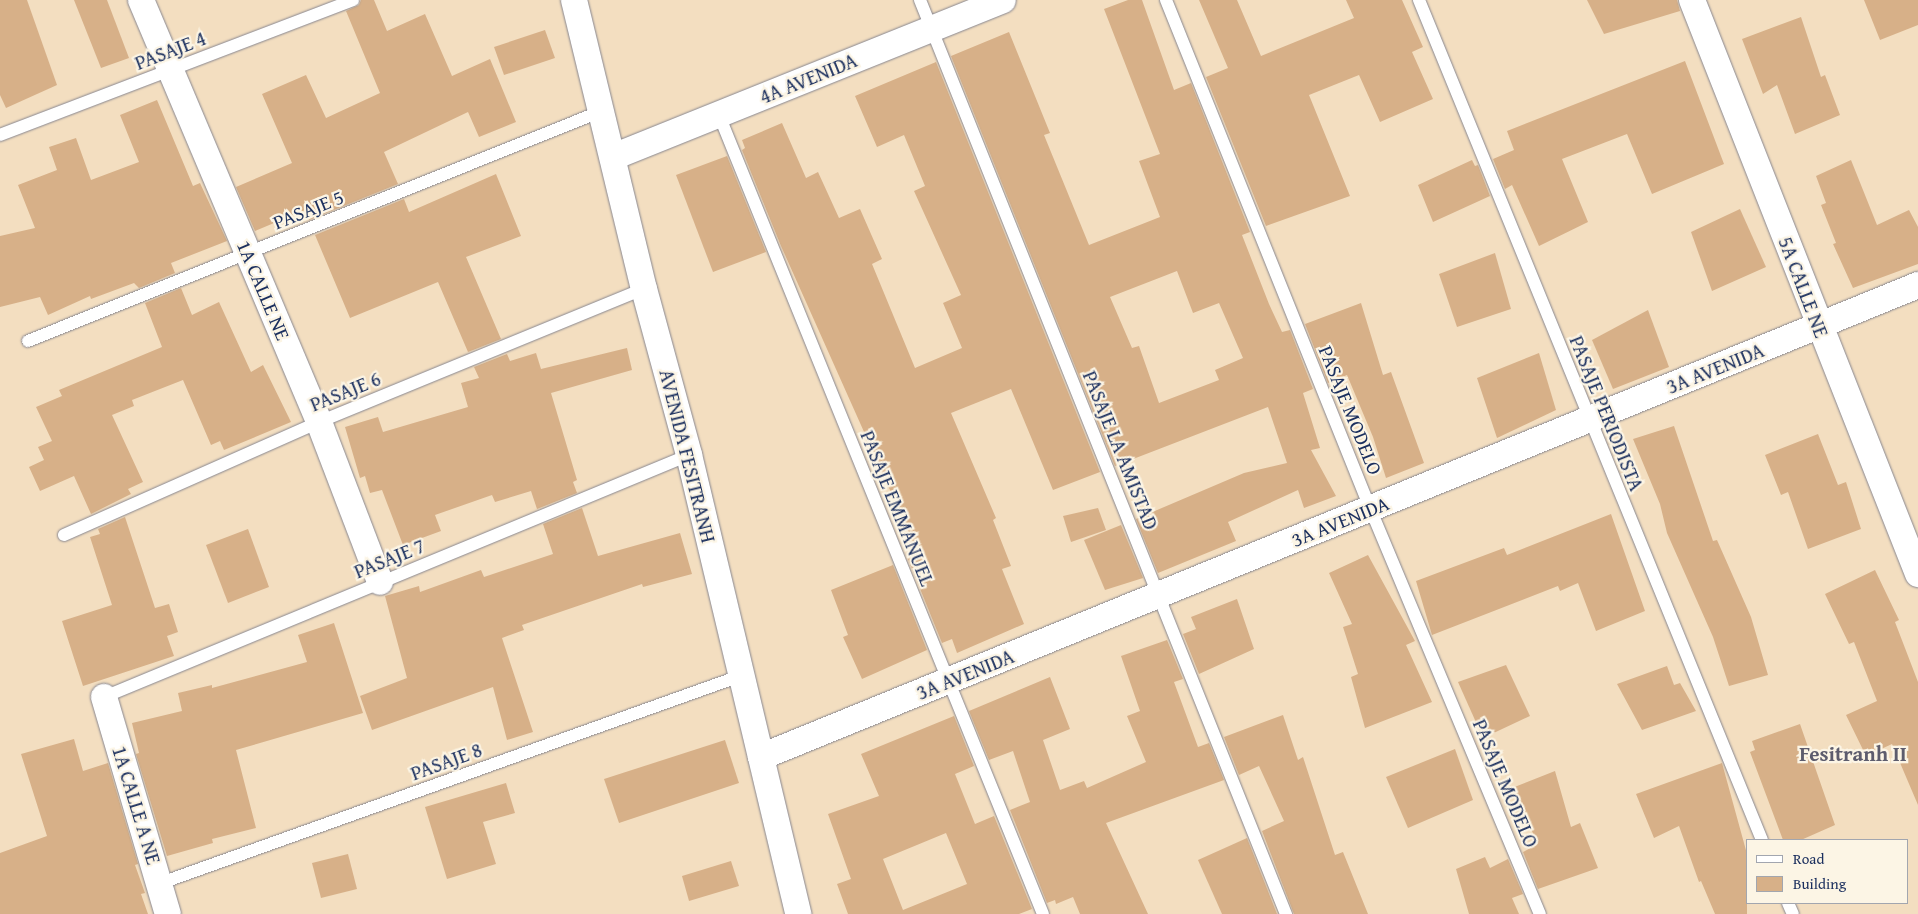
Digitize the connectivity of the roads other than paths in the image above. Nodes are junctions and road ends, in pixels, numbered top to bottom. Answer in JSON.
{"nodes":[{"id":1,"x":141,"y":0,"type":"edge"},
{"id":2,"x":353,"y":0,"type":"edge"},
{"id":3,"x":574,"y":0,"type":"edge"},
{"id":4,"x":920,"y":0,"type":"edge"},
{"id":5,"x":1003,"y":0,"type":"edge"},
{"id":6,"x":1166,"y":0,"type":"edge"},
{"id":7,"x":1419,"y":0,"type":"edge"},
{"id":8,"x":1692,"y":0,"type":"edge"},
{"id":9,"x":931,"y":29,"type":"junction"},
{"id":10,"x":170,"y":70,"type":"junction"},
{"id":11,"x":602,"y":111,"type":"junction"},
{"id":12,"x":719,"y":115,"type":"junction"},
{"id":13,"x":0,"y":135,"type":"edge"},
{"id":14,"x":614,"y":157,"type":"junction"},
{"id":15,"x":248,"y":253,"type":"junction"},
{"id":16,"x":1918,"y":284,"type":"edge"},
{"id":17,"x":644,"y":289,"type":"junction"},
{"id":18,"x":1818,"y":325,"type":"junction"},
{"id":19,"x":28,"y":341,"type":"dead end"},
{"id":20,"x":1589,"y":419,"type":"junction"},
{"id":21,"x":319,"y":422,"type":"junction"},
{"id":22,"x":689,"y":454,"type":"junction"},
{"id":23,"x":1370,"y":508,"type":"junction"},
{"id":24,"x":64,"y":535,"type":"dead end"},
{"id":25,"x":1918,"y":574,"type":"edge"},
{"id":26,"x":380,"y":582,"type":"junction"},
{"id":27,"x":1159,"y":594,"type":"junction"},
{"id":28,"x":743,"y":675,"type":"junction"},
{"id":29,"x":948,"y":681,"type":"junction"},
{"id":30,"x":104,"y":697,"type":"joint"},
{"id":31,"x":761,"y":757,"type":"junction"},
{"id":32,"x":1762,"y":839,"type":"edge"},
{"id":33,"x":161,"y":883,"type":"junction"},
{"id":34,"x":168,"y":914,"type":"edge"},
{"id":35,"x":798,"y":914,"type":"edge"},
{"id":36,"x":1043,"y":914,"type":"edge"},
{"id":37,"x":1286,"y":914,"type":"edge"},
{"id":38,"x":1540,"y":914,"type":"edge"}],
"edges":[{"from":1,"to":10,"type":"street","name":"1A CALLE NE"},
{"from":2,"to":10,"type":"lane","name":"PASAJE 4"},
{"from":3,"to":11,"type":"street","name":"AVENIDA FESITRANH"},
{"from":4,"to":9,"type":"lane","name":"PASAJE LA AMISTAD"},
{"from":5,"to":9,"type":"street","name":"4A AVENIDA"},
{"from":6,"to":23,"type":"lane","name":"PASAJE MODELO"},
{"from":7,"to":20,"type":"lane","name":"PASAJE PERIODISTA"},
{"from":8,"to":18,"type":"street","name":"5A CALLE NE"},
{"from":9,"to":12,"type":"street","name":"4A AVENIDA"},
{"from":9,"to":27,"type":"lane","name":"PASAJE LA AMISTAD"},
{"from":10,"to":13,"type":"lane","name":"PASAJE 4"},
{"from":10,"to":15,"type":"street","name":"1A CALLE NE"},
{"from":11,"to":14,"type":"street","name":"AVENIDA FESITRANH"},
{"from":11,"to":15,"type":"lane","name":"PASAJE 5"},
{"from":12,"to":14,"type":"street","name":"4A AVENIDA"},
{"from":12,"to":29,"type":"lane","name":"PASAJE EMMANUEL"},
{"from":14,"to":17,"type":"street","name":"AVENIDA FESITRANH"},
{"from":15,"to":19,"type":"lane","name":"PASAJE 5"},
{"from":15,"to":21,"type":"street","name":"1A CALLE NE"},
{"from":16,"to":18,"type":"street","name":"3A AVENIDA"},
{"from":17,"to":21,"type":"lane","name":"PASAJE 6"},
{"from":17,"to":22,"type":"street","name":"AVENIDA FESITRANH"},
{"from":18,"to":20,"type":"street","name":"3A AVENIDA"},
{"from":18,"to":25,"type":"street","name":"5A CALLE NE"},
{"from":20,"to":23,"type":"street","name":"3A AVENIDA"},
{"from":20,"to":32,"type":"lane","name":"PASAJE PERIODISTA"},
{"from":21,"to":24,"type":"lane","name":"PASAJE 6"},
{"from":21,"to":26,"type":"street","name":"1A CALLE NE"},
{"from":22,"to":26,"type":"lane","name":"PASAJE 7"},
{"from":22,"to":28,"type":"street","name":"AVENIDA FESITRANH"},
{"from":23,"to":27,"type":"street","name":"3A AVENIDA"},
{"from":23,"to":38,"type":"lane","name":"PASAJE MODELO"},
{"from":26,"to":30,"type":"lane","name":"PASAJE 7"},
{"from":27,"to":29,"type":"street","name":"3A AVENIDA"},
{"from":27,"to":37,"type":"lane","name":"PASAJE LA AMISTAD"},
{"from":28,"to":31,"type":"street","name":"AVENIDA FESITRANH"},
{"from":28,"to":33,"type":"lane","name":"PASAJE 8"},
{"from":29,"to":31,"type":"street","name":"3A AVENIDA"},
{"from":29,"to":36,"type":"lane","name":"PASAJE EMMANUEL"},
{"from":30,"to":33,"type":"street","name":"1A CALLE A NE"},
{"from":31,"to":35,"type":"street","name":"AVENIDA FESITRANH"},
{"from":33,"to":34,"type":"street","name":"1A CALLE A NE"}]}
